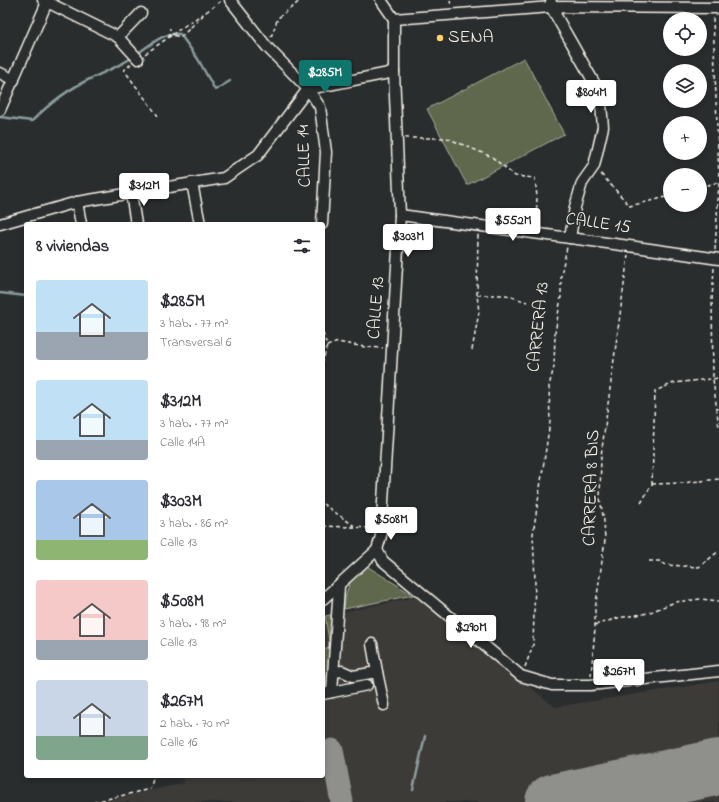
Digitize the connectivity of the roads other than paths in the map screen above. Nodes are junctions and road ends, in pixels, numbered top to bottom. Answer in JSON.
{"nodes":[{"id":1,"x":230,"y":0,"type":"edge"},
{"id":2,"x":381,"y":0,"type":"edge"},
{"id":3,"x":46,"y":1,"type":"edge"},
{"id":4,"x":551,"y":4,"type":"edge"},
{"id":5,"x":716,"y":8,"type":"edge"},
{"id":6,"x":141,"y":13,"type":"dead end"},
{"id":7,"x":394,"y":19,"type":"junction"},
{"id":8,"x":118,"y":37,"type":"junction"},
{"id":9,"x":135,"y":55,"type":"dead end"},
{"id":10,"x":394,"y":72,"type":"junction"},
{"id":11,"x":0,"y":73,"type":"edge"},
{"id":12,"x":14,"y":80,"type":"junction"},
{"id":13,"x":308,"y":89,"type":"junction"},
{"id":14,"x":0,"y":110,"type":"edge"},
{"id":15,"x":192,"y":183,"type":"junction"},
{"id":16,"x":131,"y":193,"type":"junction"},
{"id":17,"x":77,"y":202,"type":"junction"},
{"id":18,"x":400,"y":216,"type":"junction"},
{"id":19,"x":81,"y":222,"type":"edge"},
{"id":20,"x":136,"y":222,"type":"edge"},
{"id":21,"x":200,"y":222,"type":"edge"},
{"id":22,"x":322,"y":222,"type":"edge"},
{"id":23,"x":0,"y":224,"type":"edge"},
{"id":24,"x":570,"y":238,"type":"junction"},
{"id":25,"x":717,"y":259,"type":"edge"},
{"id":26,"x":376,"y":550,"type":"junction"},
{"id":27,"x":339,"y":586,"type":"junction"},
{"id":28,"x":325,"y":597,"type":"edge"},
{"id":29,"x":372,"y":644,"type":"dead end"},
{"id":30,"x":719,"y":671,"type":"edge"},
{"id":31,"x":334,"y":672,"type":"junction"},
{"id":32,"x":376,"y":672,"type":"junction"},
{"id":33,"x":367,"y":685,"type":"dead end"},
{"id":34,"x":328,"y":693,"type":"edge"},
{"id":35,"x":384,"y":705,"type":"dead end"}],
"edges":[{"from":1,"to":13,"type":"street","name":"CALLE 14"},
{"from":2,"to":7,"type":"street"},
{"from":3,"to":8,"type":"street"},
{"from":3,"to":12,"type":"street"},
{"from":4,"to":5,"type":"street"},
{"from":4,"to":7,"type":"street"},
{"from":4,"to":24,"type":"street"},
{"from":6,"to":8,"type":"street"},
{"from":7,"to":10,"type":"street","name":"CALLE 13"},
{"from":8,"to":9,"type":"street"},
{"from":10,"to":13,"type":"street"},
{"from":10,"to":18,"type":"street","name":"CALLE 13"},
{"from":11,"to":12,"type":"street"},
{"from":12,"to":14,"type":"street"},
{"from":13,"to":15,"type":"street"},
{"from":13,"to":22,"type":"street","name":"CALLE 14"},
{"from":15,"to":16,"type":"street"},
{"from":15,"to":21,"type":"street"},
{"from":16,"to":17,"type":"street"},
{"from":16,"to":20,"type":"street"},
{"from":17,"to":19,"type":"street"},
{"from":17,"to":23,"type":"street"},
{"from":18,"to":24,"type":"street","name":"CALLE 15"},
{"from":18,"to":26,"type":"street","name":"CALLE 13"},
{"from":24,"to":25,"type":"street","name":"CALLE 15"},
{"from":26,"to":27,"type":"street"},
{"from":26,"to":30,"type":"street"},
{"from":27,"to":28,"type":"street"},
{"from":27,"to":31,"type":"street"},
{"from":29,"to":32,"type":"street"},
{"from":31,"to":32,"type":"street"},
{"from":31,"to":34,"type":"street"},
{"from":32,"to":35,"type":"street"},
{"from":33,"to":34,"type":"street"}]}
